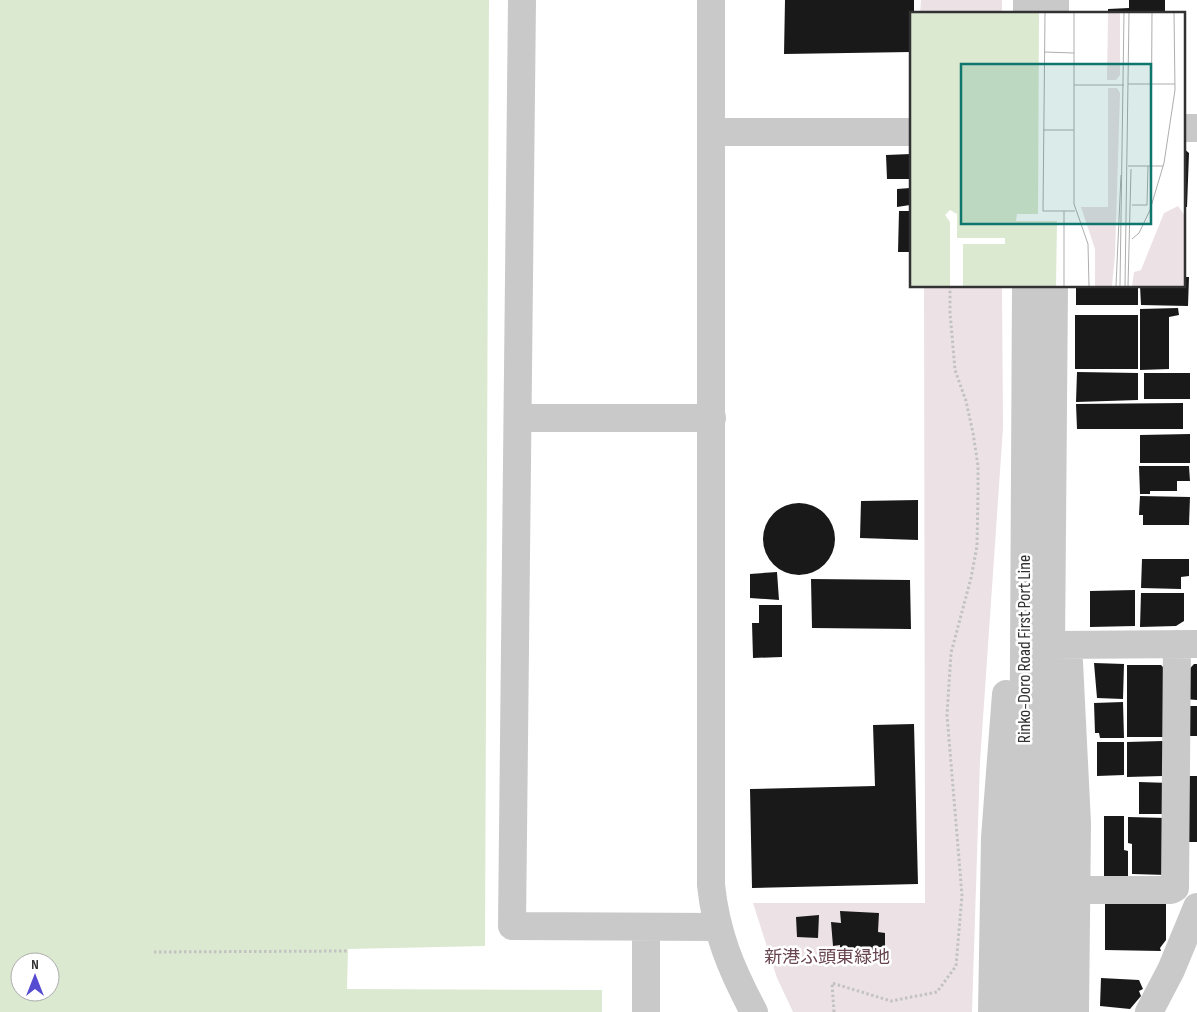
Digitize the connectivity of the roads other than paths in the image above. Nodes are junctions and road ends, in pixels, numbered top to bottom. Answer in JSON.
{"nodes":[{"id":1,"x":522,"y":0,"type":"edge"},
{"id":2,"x":711,"y":0,"type":"edge"},
{"id":3,"x":1184,"y":128,"type":"edge"},
{"id":4,"x":1197,"y":128,"type":"edge"},
{"id":5,"x":711,"y":132,"type":"junction"},
{"id":6,"x":910,"y":132,"type":"edge"},
{"id":7,"x":1026,"y":288,"type":"edge"},
{"id":8,"x":1054,"y":288,"type":"edge"},
{"id":9,"x":518,"y":418,"type":"junction"},
{"id":10,"x":712,"y":418,"type":"junction"},
{"id":11,"x":1025,"y":469,"type":"junction"},
{"id":12,"x":1187,"y":644,"type":"edge"},
{"id":13,"x":1060,"y":645,"type":"junction"},
{"id":14,"x":1076,"y":890,"type":"junction"},
{"id":15,"x":1197,"y":907,"type":"edge"},
{"id":16,"x":646,"y":927,"type":"junction"},
{"id":17,"x":718,"y":927,"type":"junction"},
{"id":18,"x":646,"y":1012,"type":"edge"},
{"id":19,"x":754,"y":1012,"type":"edge"},
{"id":20,"x":992,"y":1012,"type":"edge"},
{"id":21,"x":1020,"y":1012,"type":"edge"},
{"id":22,"x":1048,"y":1012,"type":"edge"},
{"id":23,"x":1075,"y":1012,"type":"edge"},
{"id":24,"x":1149,"y":1012,"type":"edge"}],
"edges":[{"from":1,"to":9,"type":"street"},
{"from":2,"to":5,"type":"street"},
{"from":3,"to":4,"type":"street"},
{"from":5,"to":6,"type":"street"},
{"from":5,"to":10,"type":"street"},
{"from":7,"to":11,"type":"street","name":"Rinko-Doro Road First Port Line"},
{"from":8,"to":13,"type":"street"},
{"from":9,"to":10,"type":"street"},
{"from":9,"to":16,"type":"street"},
{"from":10,"to":17,"type":"street"},
{"from":11,"to":20,"type":"street"},
{"from":11,"to":21,"type":"street","name":"Rinko-Doro Road First Port Line"},
{"from":12,"to":13,"type":"street"},
{"from":12,"to":14,"type":"street"},
{"from":13,"to":14,"type":"street"},
{"from":13,"to":22,"type":"street","name":"Rinko-Doro Road First Port Line"},
{"from":14,"to":23,"type":"street"},
{"from":15,"to":24,"type":"street"},
{"from":16,"to":17,"type":"street"},
{"from":16,"to":18,"type":"street"},
{"from":17,"to":19,"type":"street"}]}
